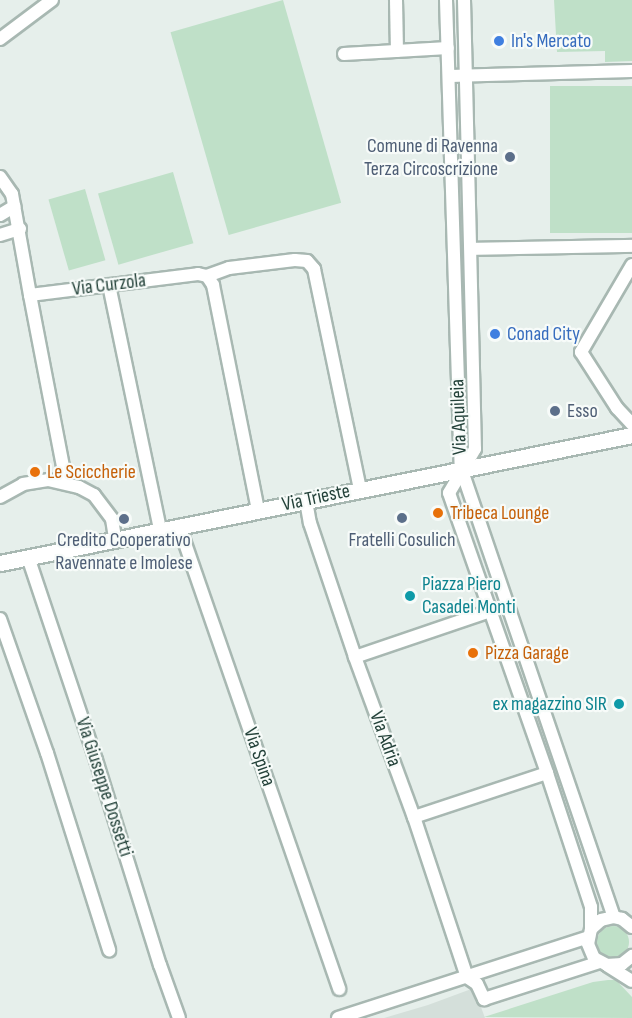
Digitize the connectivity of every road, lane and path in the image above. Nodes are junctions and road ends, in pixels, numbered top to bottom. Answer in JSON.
{"nodes":[{"id":1,"x":52,"y":0,"type":"edge"},
{"id":2,"x":396,"y":0,"type":"edge"},
{"id":3,"x":446,"y":0,"type":"edge"},
{"id":4,"x":464,"y":0,"type":"edge"},
{"id":5,"x":0,"y":39,"type":"edge"},
{"id":6,"x":448,"y":48,"type":"junction"},
{"id":7,"x":397,"y":51,"type":"junction"},
{"id":8,"x":344,"y":54,"type":"dead end"},
{"id":9,"x":632,"y":71,"type":"edge"},
{"id":10,"x":450,"y":76,"type":"junction"},
{"id":11,"x":467,"y":76,"type":"junction"},
{"id":12,"x":0,"y":177,"type":"edge"},
{"id":13,"x":15,"y":206,"type":"junction"},
{"id":14,"x":0,"y":215,"type":"edge"},
{"id":15,"x":20,"y":229,"type":"junction"},
{"id":16,"x":0,"y":235,"type":"edge"},
{"id":17,"x":632,"y":246,"type":"edge"},
{"id":18,"x":471,"y":249,"type":"junction"},
{"id":19,"x":632,"y":265,"type":"edge"},
{"id":20,"x":207,"y":276,"type":"junction"},
{"id":21,"x":109,"y":285,"type":"junction"},
{"id":22,"x":31,"y":300,"type":"junction"},
{"id":23,"x":632,"y":424,"type":"edge"},
{"id":24,"x":632,"y":435,"type":"edge"},
{"id":25,"x":461,"y":468,"type":"junction"},
{"id":26,"x":66,"y":482,"type":"junction"},
{"id":27,"x":360,"y":489,"type":"junction"},
{"id":28,"x":0,"y":497,"type":"edge"},
{"id":29,"x":306,"y":501,"type":"junction"},
{"id":30,"x":258,"y":510,"type":"junction"},
{"id":31,"x":179,"y":526,"type":"junction"},
{"id":32,"x":160,"y":530,"type":"junction"},
{"id":33,"x":115,"y":538,"type":"junction"},
{"id":34,"x":28,"y":557,"type":"junction"},
{"id":35,"x":0,"y":563,"type":"edge"},
{"id":36,"x":490,"y":611,"type":"junction"},
{"id":37,"x":0,"y":619,"type":"edge"},
{"id":38,"x":355,"y":657,"type":"junction"},
{"id":39,"x":547,"y":773,"type":"junction"},
{"id":40,"x":414,"y":817,"type":"junction"},
{"id":41,"x":614,"y":917,"type":"junction"},
{"id":42,"x":632,"y":927,"type":"edge"},
{"id":43,"x":590,"y":933,"type":"junction"},
{"id":44,"x":109,"y":950,"type":"dead end"},
{"id":45,"x":632,"y":956,"type":"edge"},
{"id":46,"x":603,"y":964,"type":"junction"},
{"id":47,"x":467,"y":977,"type":"junction"},
{"id":48,"x":632,"y":981,"type":"edge"},
{"id":49,"x":339,"y":989,"type":"dead end"},
{"id":50,"x":179,"y":1018,"type":"edge"},
{"id":51,"x":338,"y":1018,"type":"edge"}],
"edges":[{"from":1,"to":5,"type":"street"},
{"from":2,"to":7,"type":"street"},
{"from":3,"to":6,"type":"street","name":"Via Aquileia"},
{"from":4,"to":11,"type":"street","name":"Via Aquileia"},
{"from":6,"to":7,"type":"street"},
{"from":6,"to":10,"type":"street","name":"Via Aquileia"},
{"from":7,"to":8,"type":"street"},
{"from":9,"to":11,"type":"street"},
{"from":10,"to":11,"type":"street"},
{"from":10,"to":25,"type":"street","name":"Via Aquileia"},
{"from":11,"to":18,"type":"street","name":"Via Aquileia"},
{"from":12,"to":13,"type":"street"},
{"from":13,"to":14,"type":"street"},
{"from":13,"to":15,"type":"street"},
{"from":15,"to":16,"type":"street"},
{"from":15,"to":22,"type":"street"},
{"from":17,"to":18,"type":"street"},
{"from":18,"to":25,"type":"street","name":"Via Aquileia"},
{"from":19,"to":23,"type":"street"},
{"from":20,"to":21,"type":"street","name":"Via Curzola"},
{"from":20,"to":27,"type":"street","name":"Via Curzola"},
{"from":20,"to":30,"type":"street"},
{"from":21,"to":22,"type":"street","name":"Via Curzola"},
{"from":21,"to":32,"type":"street"},
{"from":22,"to":26,"type":"street"},
{"from":24,"to":25,"type":"street","name":"Via Trieste"},
{"from":25,"to":27,"type":"street","name":"Via Trieste"},
{"from":25,"to":36,"type":"street"},
{"from":25,"to":41,"type":"street"},
{"from":26,"to":28,"type":"street"},
{"from":26,"to":33,"type":"street"},
{"from":27,"to":29,"type":"street","name":"Via Trieste"},
{"from":29,"to":30,"type":"street","name":"Via Trieste"},
{"from":29,"to":38,"type":"street","name":"Via Adria"},
{"from":30,"to":31,"type":"street","name":"Via Trieste"},
{"from":31,"to":32,"type":"street","name":"Via Trieste"},
{"from":31,"to":49,"type":"street","name":"Via Spina"},
{"from":32,"to":33,"type":"street","name":"Via Trieste"},
{"from":33,"to":34,"type":"street","name":"Via Trieste"},
{"from":34,"to":35,"type":"street","name":"Via Trieste"},
{"from":34,"to":50,"type":"street","name":"Via Giuseppe Dossetti"},
{"from":36,"to":38,"type":"street"},
{"from":36,"to":39,"type":"street"},
{"from":37,"to":44,"type":"street"},
{"from":38,"to":40,"type":"street","name":"Via Adria"},
{"from":39,"to":40,"type":"street"},
{"from":39,"to":43,"type":"street"},
{"from":40,"to":47,"type":"street","name":"Via Adria"},
{"from":41,"to":42,"type":"street"},
{"from":41,"to":43,"type":"street"},
{"from":43,"to":46,"type":"street"},
{"from":43,"to":47,"type":"street"},
{"from":45,"to":46,"type":"street"},
{"from":46,"to":47,"type":"street"},
{"from":46,"to":48,"type":"street"},
{"from":47,"to":51,"type":"street"}]}
